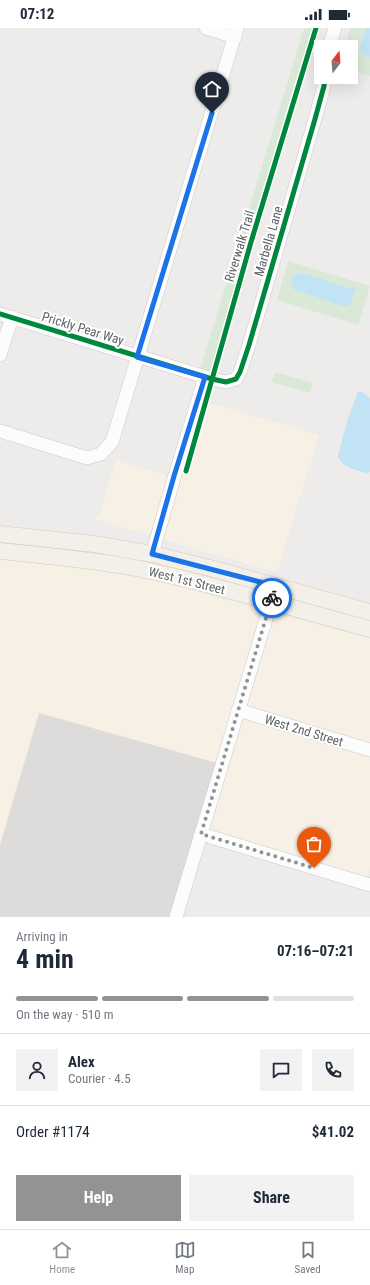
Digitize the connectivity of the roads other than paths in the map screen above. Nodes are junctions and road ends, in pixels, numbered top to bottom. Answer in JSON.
{"nodes":[{"id":1,"x":206,"y":28,"type":"edge"},
{"id":2,"x":335,"y":28,"type":"edge"},
{"id":3,"x":236,"y":33,"type":"edge"},
{"id":4,"x":331,"y":40,"type":"edge"},
{"id":5,"x":324,"y":84,"type":"edge"},
{"id":6,"x":6,"y":315,"type":"edge"},
{"id":7,"x":0,"y":355,"type":"edge"},
{"id":8,"x":137,"y":357,"type":"junction"},
{"id":9,"x":205,"y":377,"type":"junction"},
{"id":10,"x":0,"y":431,"type":"edge"},
{"id":11,"x":0,"y":534,"type":"edge"},
{"id":12,"x":0,"y":551,"type":"edge"},
{"id":13,"x":152,"y":554,"type":"junction"},
{"id":14,"x":276,"y":586,"type":"junction"},
{"id":15,"x":270,"y":602,"type":"junction"},
{"id":16,"x":370,"y":612,"type":"edge"},
{"id":17,"x":370,"y":629,"type":"edge"},
{"id":18,"x":238,"y":710,"type":"junction"},
{"id":19,"x":370,"y":750,"type":"edge"},
{"id":20,"x":201,"y":834,"type":"junction"},
{"id":21,"x":370,"y":885,"type":"edge"},
{"id":22,"x":176,"y":917,"type":"edge"}],
"edges":[{"from":1,"to":3,"type":"street"},
{"from":2,"to":4,"type":"street"},
{"from":3,"to":8,"type":"street"},
{"from":5,"to":9,"type":"street","name":"Marbella Lane"},
{"from":6,"to":7,"type":"street"},
{"from":6,"to":8,"type":"street","name":"Prickly Pear Way"},
{"from":8,"to":9,"type":"street","name":"Prickly Pear Way"},
{"from":8,"to":10,"type":"street"},
{"from":9,"to":13,"type":"street"},
{"from":11,"to":13,"type":"main road","name":"West 1st Street"},
{"from":12,"to":15,"type":"main road","name":"West 1st Street"},
{"from":13,"to":14,"type":"main road","name":"West 1st Street"},
{"from":14,"to":15,"type":"street"},
{"from":14,"to":16,"type":"main road","name":"West 1st Street"},
{"from":15,"to":17,"type":"main road","name":"West 1st Street"},
{"from":15,"to":18,"type":"street"},
{"from":18,"to":19,"type":"street","name":"West 2nd Street"},
{"from":18,"to":20,"type":"street"},
{"from":20,"to":21,"type":"street"},
{"from":20,"to":22,"type":"street"}]}
